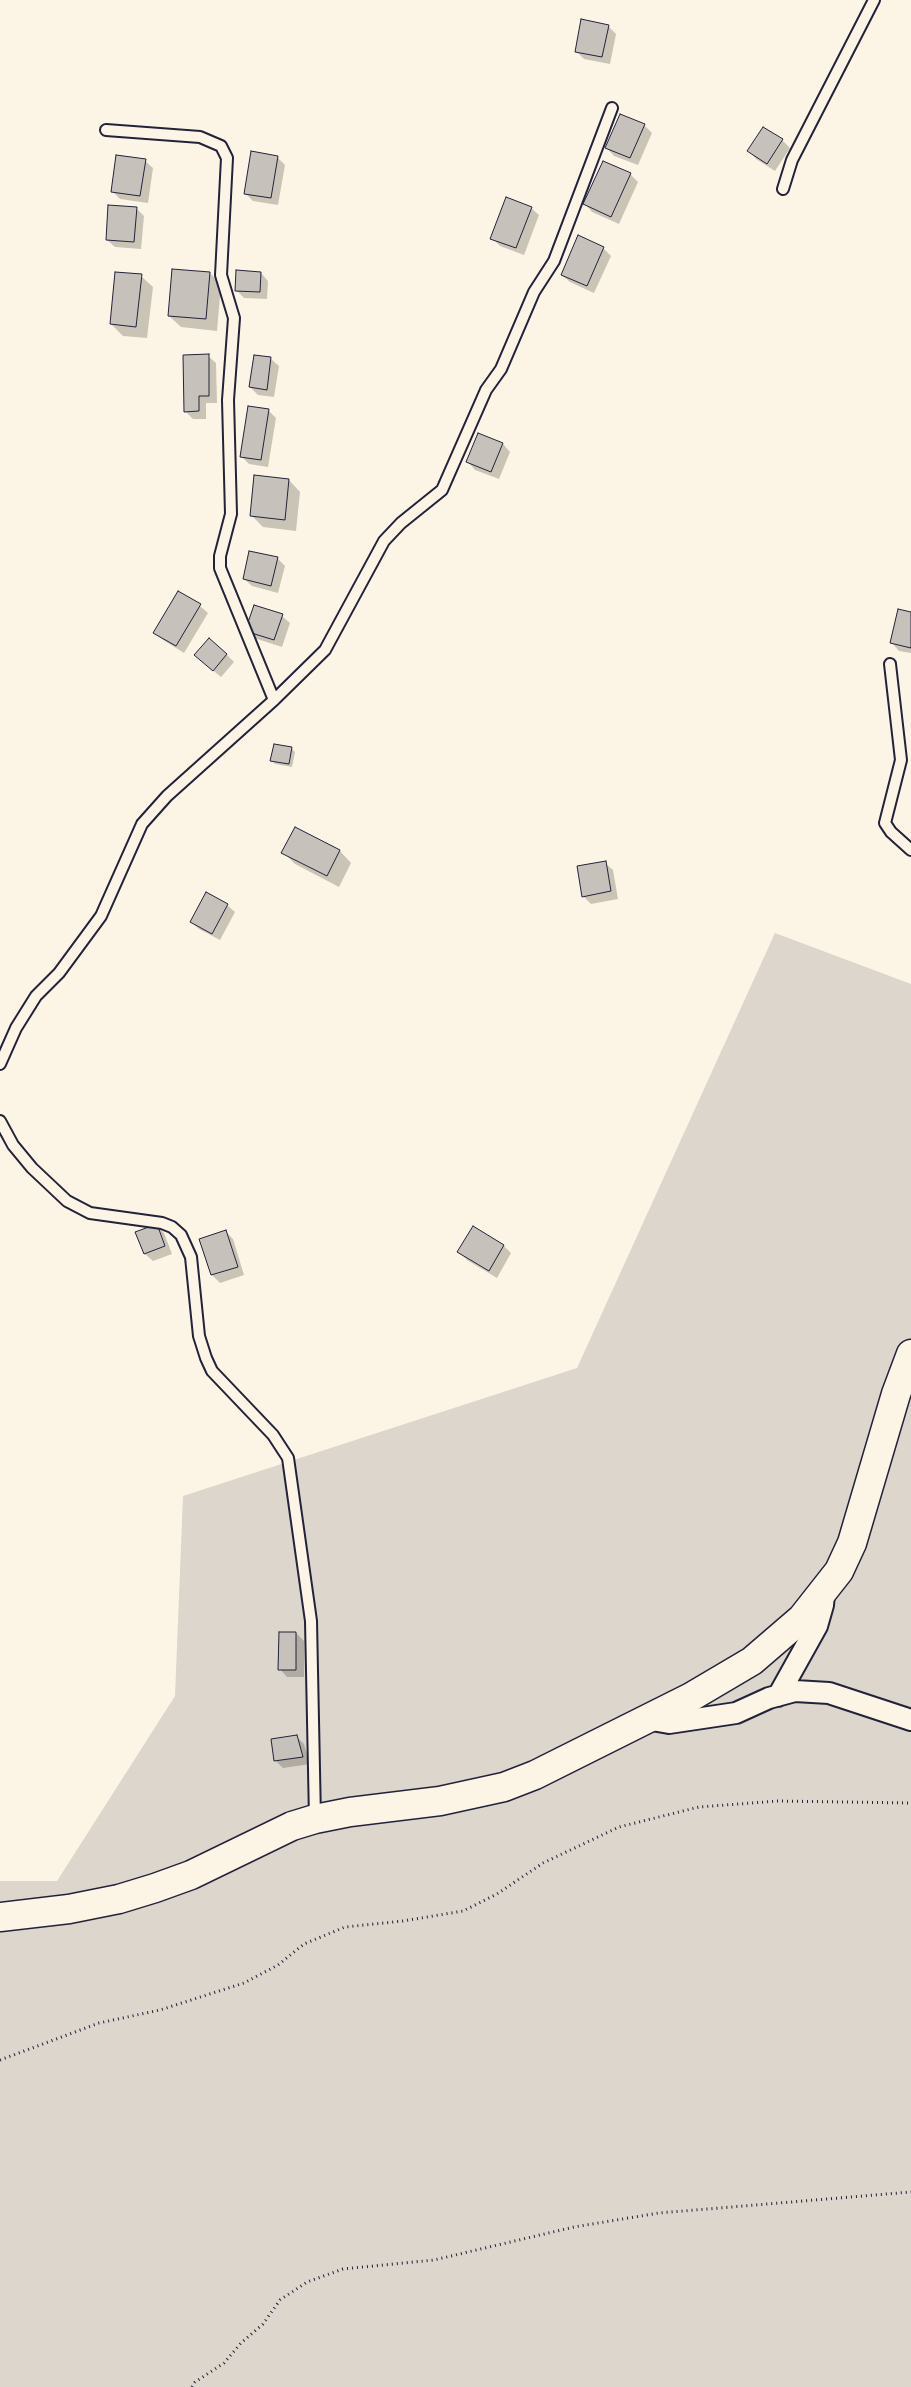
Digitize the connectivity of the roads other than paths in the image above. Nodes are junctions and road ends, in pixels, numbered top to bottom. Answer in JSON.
{"nodes":[{"id":1,"x":874,"y":0,"type":"edge"},
{"id":2,"x":612,"y":108,"type":"dead end"},
{"id":3,"x":106,"y":130,"type":"dead end"},
{"id":4,"x":783,"y":189,"type":"dead end"},
{"id":5,"x":890,"y":664,"type":"dead end"},
{"id":6,"x":274,"y":700,"type":"junction"},
{"id":7,"x":911,"y":850,"type":"edge"},
{"id":8,"x":0,"y":1064,"type":"edge"},
{"id":9,"x":0,"y":1121,"type":"edge"},
{"id":10,"x":911,"y":1354,"type":"edge"},
{"id":11,"x":824,"y":1592,"type":"junction"},
{"id":12,"x":778,"y":1696,"type":"junction"},
{"id":13,"x":646,"y":1719,"type":"junction"},
{"id":14,"x":911,"y":1720,"type":"edge"},
{"id":15,"x":315,"y":1819,"type":"junction"},
{"id":16,"x":0,"y":1917,"type":"edge"}],
"edges":[{"from":1,"to":4,"type":"lane"},
{"from":2,"to":6,"type":"lane"},
{"from":3,"to":6,"type":"lane"},
{"from":5,"to":7,"type":"lane"},
{"from":6,"to":8,"type":"lane"},
{"from":9,"to":15,"type":"lane"},
{"from":10,"to":11,"type":"street"},
{"from":11,"to":12,"type":"street"},
{"from":11,"to":13,"type":"street"},
{"from":12,"to":13,"type":"street"},
{"from":12,"to":14,"type":"street"},
{"from":13,"to":15,"type":"street"},
{"from":15,"to":16,"type":"street"}]}
